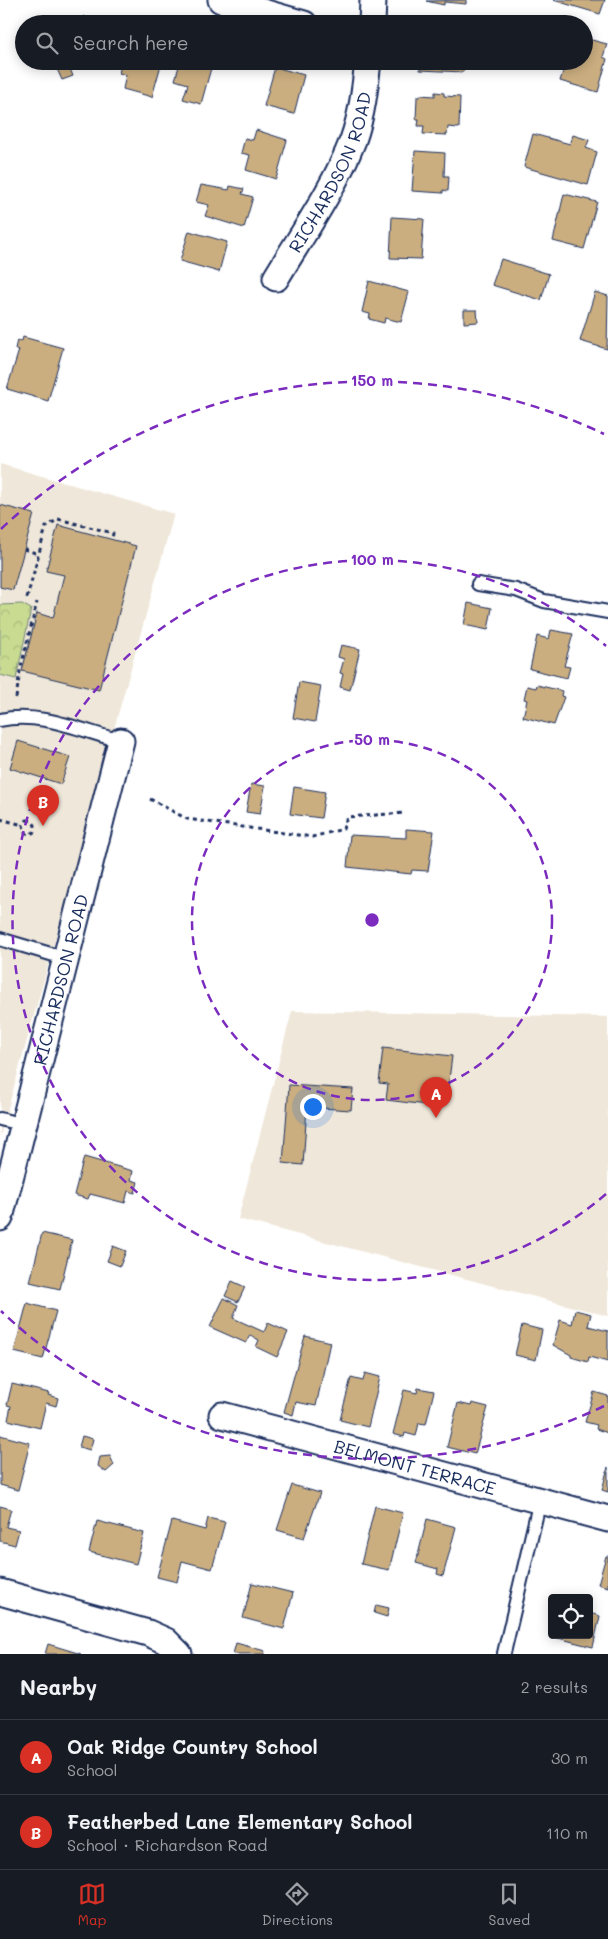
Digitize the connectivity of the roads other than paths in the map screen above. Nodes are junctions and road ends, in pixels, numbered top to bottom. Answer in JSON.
{"nodes":[{"id":1,"x":221,"y":0,"type":"edge"},
{"id":2,"x":373,"y":0,"type":"edge"},
{"id":3,"x":273,"y":15,"type":"edge"},
{"id":4,"x":372,"y":15,"type":"edge"},
{"id":5,"x":367,"y":70,"type":"edge"},
{"id":6,"x":276,"y":278,"type":"dead end"},
{"id":7,"x":478,"y":584,"type":"dead end"},
{"id":8,"x":608,"y":612,"type":"edge"},
{"id":9,"x":0,"y":720,"type":"edge"},
{"id":10,"x":121,"y":741,"type":"joint"},
{"id":11,"x":0,"y":939,"type":"edge"},
{"id":12,"x":64,"y":958,"type":"junction"},
{"id":13,"x":0,"y":1119,"type":"edge"},
{"id":14,"x":24,"y":1125,"type":"junction"},
{"id":15,"x":0,"y":1218,"type":"edge"},
{"id":16,"x":222,"y":1415,"type":"dead end"},
{"id":17,"x":540,"y":1500,"type":"junction"},
{"id":18,"x":608,"y":1519,"type":"edge"},
{"id":19,"x":0,"y":1592,"type":"edge"},
{"id":20,"x":504,"y":1653,"type":"edge"},
{"id":21,"x":179,"y":1654,"type":"edge"}],
"edges":[{"from":1,"to":3,"type":"street"},
{"from":2,"to":4,"type":"street"},
{"from":5,"to":6,"type":"street","name":"RICHARDSON ROAD"},
{"from":7,"to":8,"type":"lane"},
{"from":9,"to":10,"type":"lane"},
{"from":10,"to":12,"type":"street","name":"RICHARDSON ROAD"},
{"from":11,"to":12,"type":"lane"},
{"from":12,"to":14,"type":"street","name":"RICHARDSON ROAD"},
{"from":13,"to":14,"type":"lane"},
{"from":14,"to":15,"type":"street","name":"RICHARDSON ROAD"},
{"from":16,"to":17,"type":"street","name":"BELMONT TERRACE"},
{"from":17,"to":18,"type":"street","name":"BELMONT TERRACE"},
{"from":17,"to":20,"type":"lane"},
{"from":19,"to":21,"type":"street"}]}
